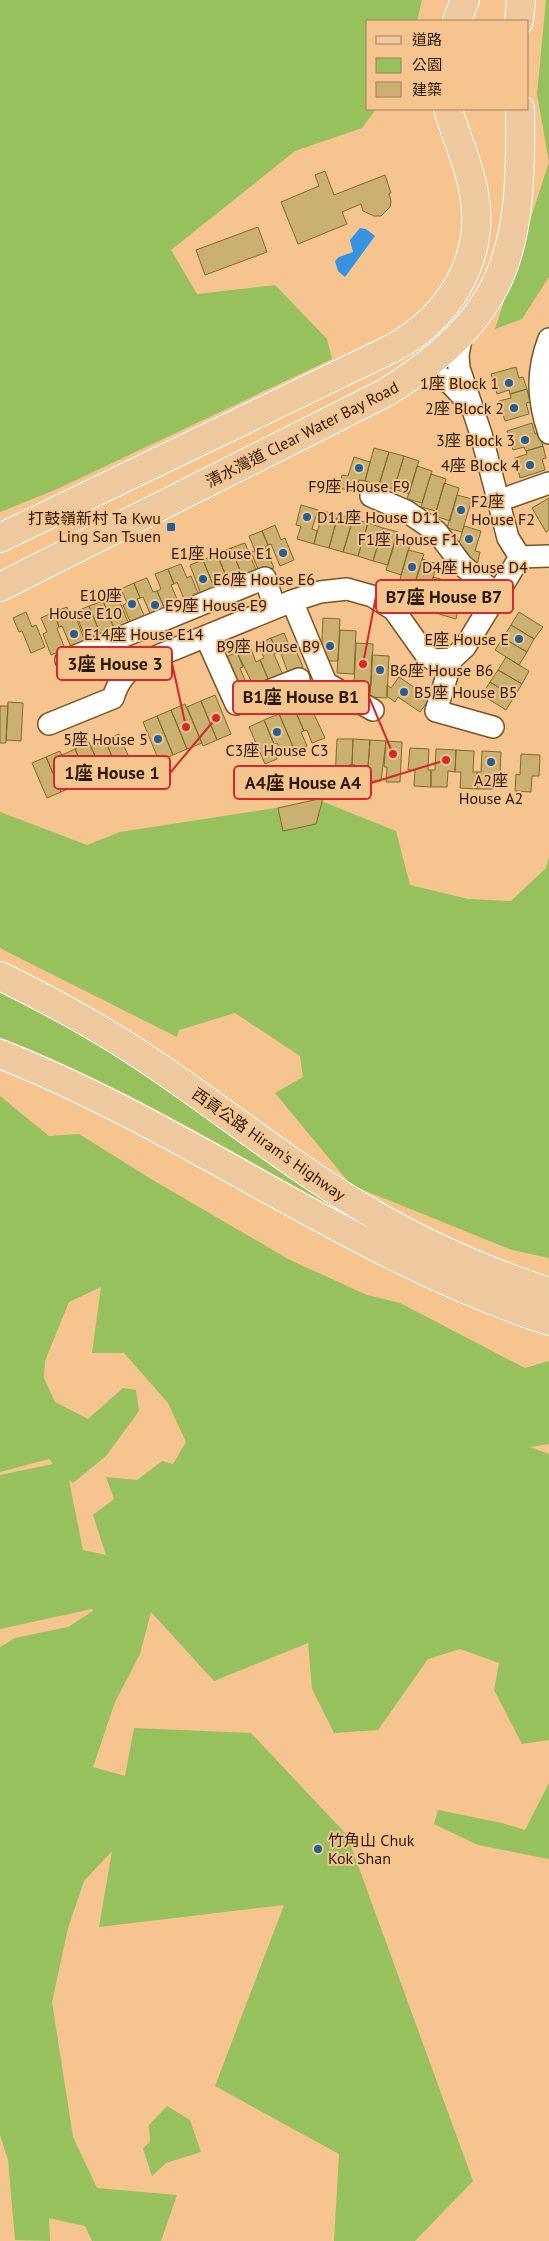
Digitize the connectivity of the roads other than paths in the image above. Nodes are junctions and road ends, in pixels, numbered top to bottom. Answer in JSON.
{"nodes":[{"id":1,"x":465,"y":0,"type":"edge"},
{"id":2,"x":521,"y":0,"type":"edge"},
{"id":3,"x":457,"y":20,"type":"edge"},
{"id":4,"x":519,"y":20,"type":"edge"},
{"id":5,"x":448,"y":110,"type":"edge"},
{"id":6,"x":520,"y":110,"type":"edge"},
{"id":7,"x":462,"y":333,"type":"junction"},
{"id":8,"x":549,"y":339,"type":"edge"},
{"id":9,"x":412,"y":376,"type":"junction"},
{"id":10,"x":471,"y":407,"type":"junction"},
{"id":11,"x":549,"y":433,"type":"edge"},
{"id":12,"x":549,"y":483,"type":"edge"},
{"id":13,"x":372,"y":496,"type":"dead end"},
{"id":14,"x":498,"y":501,"type":"junction"},
{"id":15,"x":0,"y":538,"type":"edge"},
{"id":16,"x":549,"y":556,"type":"edge"},
{"id":17,"x":520,"y":557,"type":"junction"},
{"id":18,"x":0,"y":587,"type":"edge"},
{"id":19,"x":497,"y":595,"type":"junction"},
{"id":20,"x":284,"y":605,"type":"junction"},
{"id":21,"x":206,"y":636,"type":"junction"},
{"id":22,"x":452,"y":659,"type":"junction"},
{"id":23,"x":66,"y":660,"type":"dead end"},
{"id":24,"x":299,"y":679,"type":"dead end"},
{"id":25,"x":373,"y":710,"type":"dead end"},
{"id":26,"x":49,"y":724,"type":"dead end"},
{"id":27,"x":493,"y":727,"type":"dead end"},
{"id":28,"x":0,"y":976,"type":"edge"},
{"id":29,"x":0,"y":1054,"type":"edge"},
{"id":30,"x":549,"y":1292,"type":"edge"},
{"id":31,"x":549,"y":1321,"type":"edge"}],
"edges":[{"from":1,"to":3,"type":"main road"},
{"from":2,"to":4,"type":"main road"},
{"from":5,"to":15,"type":"main road"},
{"from":6,"to":7,"type":"main road","name":"清水灣道 Clear Water Bay Road"},
{"from":7,"to":9,"type":"main road","name":"清水灣道 Clear Water Bay Road"},
{"from":7,"to":10,"type":"street"},
{"from":8,"to":11,"type":"street"},
{"from":9,"to":10,"type":"street"},
{"from":9,"to":18,"type":"main road","name":"清水灣道 Clear Water Bay Road"},
{"from":10,"to":14,"type":"street"},
{"from":12,"to":14,"type":"street"},
{"from":13,"to":19,"type":"street"},
{"from":14,"to":17,"type":"street"},
{"from":16,"to":17,"type":"street"},
{"from":17,"to":19,"type":"street"},
{"from":19,"to":22,"type":"street"},
{"from":20,"to":21,"type":"street"},
{"from":20,"to":22,"type":"street"},
{"from":20,"to":23,"type":"street"},
{"from":20,"to":25,"type":"street"},
{"from":21,"to":24,"type":"street"},
{"from":21,"to":26,"type":"street"},
{"from":22,"to":27,"type":"street"},
{"from":28,"to":30,"type":"main road","name":"西貢公路 Hiram's Highway"},
{"from":29,"to":31,"type":"main road","name":"西貢公路 Hiram's Highway"}]}
